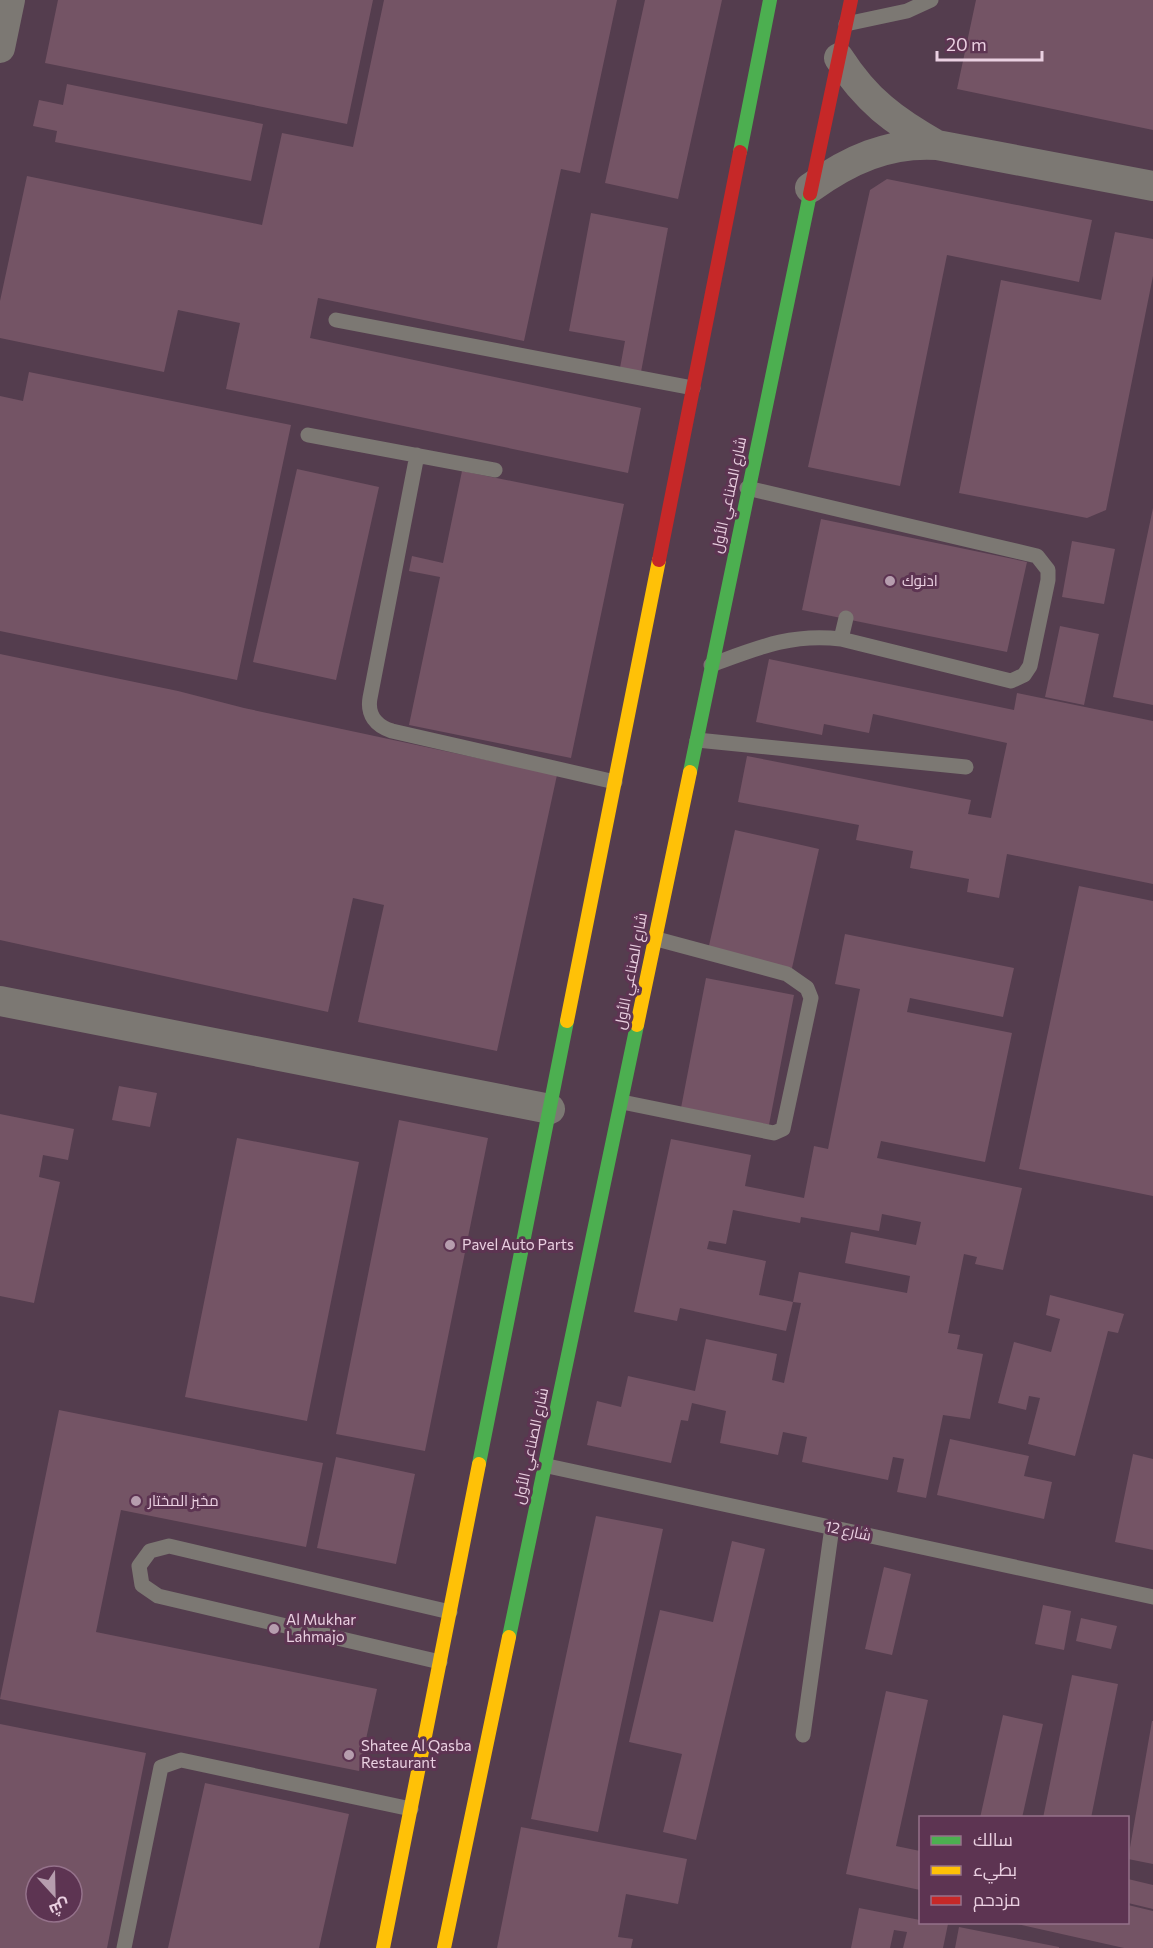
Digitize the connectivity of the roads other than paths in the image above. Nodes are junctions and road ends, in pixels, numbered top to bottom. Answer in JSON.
{"nodes":[{"id":1,"x":770,"y":0,"type":"edge"},
{"id":2,"x":851,"y":0,"type":"edge"},
{"id":3,"x":931,"y":0,"type":"edge"},
{"id":4,"x":846,"y":24,"type":"junction"},
{"id":5,"x":839,"y":58,"type":"junction"},
{"id":6,"x":937,"y":145,"type":"junction"},
{"id":7,"x":1153,"y":186,"type":"edge"},
{"id":8,"x":810,"y":188,"type":"junction"},
{"id":9,"x":336,"y":320,"type":"dead end"},
{"id":10,"x":693,"y":388,"type":"junction"},
{"id":11,"x":308,"y":435,"type":"dead end"},
{"id":12,"x":417,"y":455,"type":"junction"},
{"id":13,"x":495,"y":470,"type":"dead end"},
{"id":14,"x":747,"y":488,"type":"junction"},
{"id":15,"x":846,"y":618,"type":"dead end"},
{"id":16,"x":841,"y":639,"type":"junction"},
{"id":17,"x":711,"y":665,"type":"junction"},
{"id":18,"x":697,"y":740,"type":"junction"},
{"id":19,"x":966,"y":767,"type":"dead end"},
{"id":20,"x":615,"y":782,"type":"junction"},
{"id":21,"x":653,"y":938,"type":"junction"},
{"id":22,"x":0,"y":1001,"type":"edge"},
{"id":23,"x":622,"y":1102,"type":"junction"},
{"id":24,"x":550,"y":1109,"type":"junction"},
{"id":25,"x":543,"y":1465,"type":"junction"},
{"id":26,"x":832,"y":1527,"type":"junction"},
{"id":27,"x":1153,"y":1597,"type":"edge"},
{"id":28,"x":450,"y":1612,"type":"junction"},
{"id":29,"x":440,"y":1662,"type":"junction"},
{"id":30,"x":803,"y":1735,"type":"dead end"},
{"id":31,"x":411,"y":1809,"type":"junction"},
{"id":32,"x":124,"y":1948,"type":"edge"},
{"id":33,"x":383,"y":1948,"type":"edge"},
{"id":34,"x":444,"y":1948,"type":"edge"}],
"edges":[{"from":1,"to":10,"type":"main road"},
{"from":2,"to":4,"type":"main road","name":"شارع الصناعي الأول"},
{"from":3,"to":4,"type":"lane"},
{"from":4,"to":5,"type":"main road","name":"شارع الصناعي الأول"},
{"from":5,"to":6,"type":"street"},
{"from":5,"to":8,"type":"main road","name":"شارع الصناعي الأول"},
{"from":6,"to":7,"type":"street"},
{"from":6,"to":8,"type":"street"},
{"from":8,"to":14,"type":"main road","name":"شارع الصناعي الأول"},
{"from":9,"to":10,"type":"lane"},
{"from":10,"to":20,"type":"main road"},
{"from":11,"to":12,"type":"lane"},
{"from":12,"to":13,"type":"lane"},
{"from":12,"to":20,"type":"lane"},
{"from":14,"to":16,"type":"lane"},
{"from":14,"to":17,"type":"main road","name":"شارع الصناعي الأول"},
{"from":15,"to":16,"type":"lane"},
{"from":16,"to":17,"type":"lane"},
{"from":17,"to":18,"type":"main road","name":"شارع الصناعي الأول"},
{"from":18,"to":19,"type":"lane"},
{"from":18,"to":21,"type":"main road","name":"شارع الصناعي الأول"},
{"from":20,"to":24,"type":"main road"},
{"from":21,"to":23,"type":"main road","name":"شارع الصناعي الأول"},
{"from":21,"to":23,"type":"lane"},
{"from":22,"to":24,"type":"street"},
{"from":23,"to":25,"type":"main road","name":"شارع الصناعي الأول"},
{"from":24,"to":28,"type":"main road"},
{"from":25,"to":26,"type":"lane","name":"شارع 12"},
{"from":25,"to":34,"type":"main road","name":"شارع الصناعي الأول"},
{"from":26,"to":27,"type":"lane","name":"شارع 12"},
{"from":26,"to":30,"type":"lane"},
{"from":28,"to":29,"type":"main road"},
{"from":28,"to":29,"type":"lane"},
{"from":29,"to":31,"type":"main road"},
{"from":31,"to":32,"type":"lane"},
{"from":31,"to":33,"type":"main road"}]}
